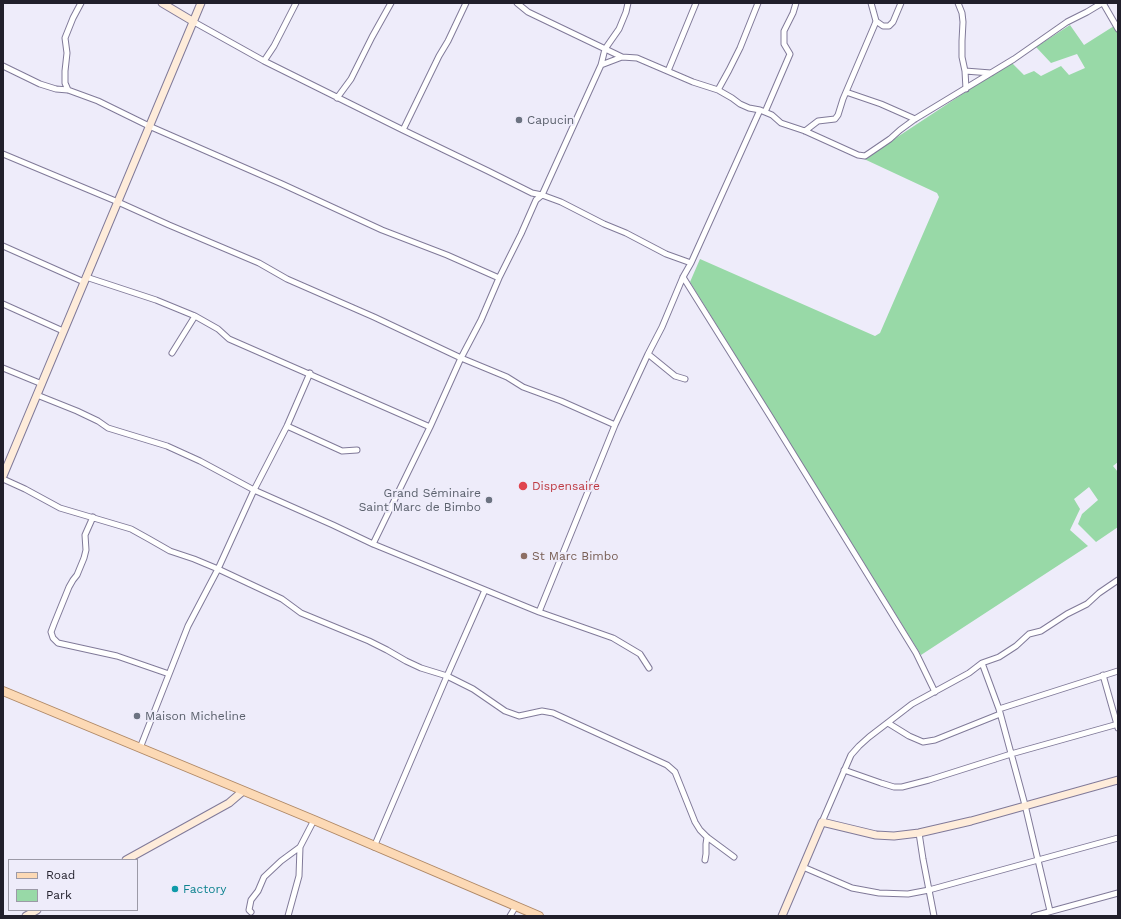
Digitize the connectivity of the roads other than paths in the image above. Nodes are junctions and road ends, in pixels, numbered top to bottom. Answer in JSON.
{"nodes":[{"id":1,"x":81,"y":3,"type":"edge"},
{"id":2,"x":162,"y":3,"type":"edge"},
{"id":3,"x":201,"y":3,"type":"edge"},
{"id":4,"x":296,"y":3,"type":"edge"},
{"id":5,"x":391,"y":3,"type":"edge"},
{"id":6,"x":466,"y":3,"type":"edge"},
{"id":7,"x":517,"y":3,"type":"edge"},
{"id":8,"x":628,"y":3,"type":"edge"},
{"id":9,"x":696,"y":3,"type":"edge"},
{"id":10,"x":758,"y":3,"type":"edge"},
{"id":11,"x":796,"y":3,"type":"edge"},
{"id":12,"x":871,"y":3,"type":"edge"},
{"id":13,"x":900,"y":3,"type":"edge"},
{"id":14,"x":958,"y":3,"type":"edge"},
{"id":15,"x":1102,"y":3,"type":"edge"},
{"id":16,"x":876,"y":21,"type":"junction"},
{"id":17,"x":194,"y":22,"type":"junction"},
{"id":18,"x":1118,"y":28,"type":"edge"},
{"id":19,"x":605,"y":49,"type":"junction"},
{"id":20,"x":622,"y":57,"type":"junction"},
{"id":21,"x":264,"y":61,"type":"junction"},
{"id":22,"x":601,"y":65,"type":"junction"},
{"id":23,"x":3,"y":66,"type":"edge"},
{"id":24,"x":668,"y":71,"type":"junction"},
{"id":25,"x":965,"y":71,"type":"junction"},
{"id":26,"x":991,"y":73,"type":"junction"},
{"id":27,"x":966,"y":89,"type":"junction"},
{"id":28,"x":68,"y":90,"type":"junction"},
{"id":29,"x":718,"y":90,"type":"junction"},
{"id":30,"x":846,"y":92,"type":"junction"},
{"id":31,"x":337,"y":98,"type":"junction"},
{"id":32,"x":762,"y":111,"type":"junction"},
{"id":33,"x":915,"y":119,"type":"junction"},
{"id":34,"x":149,"y":126,"type":"junction"},
{"id":35,"x":403,"y":130,"type":"junction"},
{"id":36,"x":805,"y":131,"type":"junction"},
{"id":37,"x":3,"y":154,"type":"edge"},
{"id":38,"x":542,"y":195,"type":"junction"},
{"id":39,"x":118,"y":202,"type":"junction"},
{"id":40,"x":3,"y":246,"type":"edge"},
{"id":41,"x":691,"y":263,"type":"junction"},
{"id":42,"x":683,"y":277,"type":"junction"},
{"id":43,"x":499,"y":278,"type":"junction"},
{"id":44,"x":85,"y":279,"type":"junction"},
{"id":45,"x":3,"y":304,"type":"edge"},
{"id":46,"x":195,"y":316,"type":"junction"},
{"id":47,"x":63,"y":331,"type":"junction"},
{"id":48,"x":172,"y":353,"type":"dead end"},
{"id":49,"x":648,"y":354,"type":"junction"},
{"id":50,"x":461,"y":358,"type":"junction"},
{"id":51,"x":3,"y":368,"type":"edge"},
{"id":52,"x":310,"y":374,"type":"junction"},
{"id":53,"x":685,"y":379,"type":"dead end"},
{"id":54,"x":42,"y":384,"type":"junction"},
{"id":55,"x":37,"y":395,"type":"junction"},
{"id":56,"x":614,"y":425,"type":"junction"},
{"id":57,"x":287,"y":426,"type":"junction"},
{"id":58,"x":430,"y":427,"type":"junction"},
{"id":59,"x":357,"y":450,"type":"dead end"},
{"id":60,"x":3,"y":475,"type":"edge"},
{"id":61,"x":254,"y":490,"type":"junction"},
{"id":62,"x":93,"y":517,"type":"junction"},
{"id":63,"x":373,"y":544,"type":"junction"},
{"id":64,"x":218,"y":569,"type":"junction"},
{"id":65,"x":1118,"y":580,"type":"edge"},
{"id":66,"x":485,"y":590,"type":"junction"},
{"id":67,"x":539,"y":612,"type":"junction"},
{"id":68,"x":913,"y":644,"type":"dead end"},
{"id":69,"x":916,"y":653,"type":"junction"},
{"id":70,"x":982,"y":663,"type":"junction"},
{"id":71,"x":649,"y":668,"type":"dead end"},
{"id":72,"x":1118,"y":671,"type":"edge"},
{"id":73,"x":169,"y":674,"type":"junction"},
{"id":74,"x":1103,"y":675,"type":"junction"},
{"id":75,"x":447,"y":676,"type":"junction"},
{"id":76,"x":3,"y":691,"type":"edge"},
{"id":77,"x":935,"y":692,"type":"junction"},
{"id":78,"x":999,"y":712,"type":"junction"},
{"id":79,"x":888,"y":723,"type":"junction"},
{"id":80,"x":1118,"y":726,"type":"edge"},
{"id":81,"x":140,"y":748,"type":"junction"},
{"id":82,"x":1011,"y":754,"type":"junction"},
{"id":83,"x":844,"y":770,"type":"junction"},
{"id":84,"x":1118,"y":780,"type":"edge"},
{"id":85,"x":243,"y":791,"type":"junction"},
{"id":86,"x":1025,"y":805,"type":"junction"},
{"id":87,"x":314,"y":820,"type":"junction"},
{"id":88,"x":822,"y":822,"type":"junction"},
{"id":89,"x":919,"y":833,"type":"junction"},
{"id":90,"x":707,"y":837,"type":"junction"},
{"id":91,"x":1118,"y":838,"type":"edge"},
{"id":92,"x":300,"y":847,"type":"junction"},
{"id":93,"x":374,"y":847,"type":"junction"},
{"id":94,"x":734,"y":857,"type":"dead end"},
{"id":95,"x":128,"y":859,"type":"edge"},
{"id":96,"x":705,"y":860,"type":"dead end"},
{"id":97,"x":1037,"y":860,"type":"junction"},
{"id":98,"x":803,"y":867,"type":"junction"},
{"id":99,"x":929,"y":890,"type":"junction"},
{"id":100,"x":1118,"y":893,"type":"edge"},
{"id":101,"x":516,"y":906,"type":"junction"},
{"id":102,"x":35,"y":911,"type":"edge"},
{"id":103,"x":1050,"y":911,"type":"junction"},
{"id":104,"x":251,"y":912,"type":"dead end"},
{"id":105,"x":26,"y":916,"type":"edge"},
{"id":106,"x":288,"y":916,"type":"edge"},
{"id":107,"x":510,"y":916,"type":"edge"},
{"id":108,"x":539,"y":916,"type":"edge"},
{"id":109,"x":782,"y":916,"type":"edge"},
{"id":110,"x":934,"y":916,"type":"edge"},
{"id":111,"x":1034,"y":916,"type":"edge"}],
"edges":[{"from":1,"to":28,"type":"street"},
{"from":2,"to":17,"type":"street"},
{"from":3,"to":17,"type":"street"},
{"from":4,"to":21,"type":"street"},
{"from":5,"to":31,"type":"street"},
{"from":6,"to":35,"type":"street"},
{"from":7,"to":19,"type":"street"},
{"from":8,"to":19,"type":"street"},
{"from":9,"to":24,"type":"street"},
{"from":10,"to":29,"type":"street"},
{"from":11,"to":32,"type":"street"},
{"from":12,"to":16,"type":"street"},
{"from":13,"to":16,"type":"street"},
{"from":14,"to":25,"type":"street"},
{"from":15,"to":18,"type":"street"},
{"from":15,"to":26,"type":"street"},
{"from":16,"to":30,"type":"street"},
{"from":17,"to":21,"type":"street"},
{"from":17,"to":34,"type":"street"},
{"from":19,"to":20,"type":"street"},
{"from":19,"to":22,"type":"street"},
{"from":20,"to":22,"type":"street"},
{"from":20,"to":24,"type":"street"},
{"from":21,"to":31,"type":"street"},
{"from":22,"to":38,"type":"street"},
{"from":23,"to":28,"type":"street"},
{"from":24,"to":29,"type":"street"},
{"from":25,"to":26,"type":"street"},
{"from":25,"to":27,"type":"street"},
{"from":26,"to":27,"type":"street"},
{"from":27,"to":33,"type":"street"},
{"from":28,"to":34,"type":"street"},
{"from":29,"to":32,"type":"street"},
{"from":30,"to":33,"type":"street"},
{"from":30,"to":36,"type":"street"},
{"from":31,"to":35,"type":"street"},
{"from":32,"to":36,"type":"street"},
{"from":32,"to":41,"type":"street"},
{"from":33,"to":36,"type":"street"},
{"from":34,"to":39,"type":"street"},
{"from":34,"to":43,"type":"street"},
{"from":35,"to":38,"type":"street"},
{"from":37,"to":39,"type":"street"},
{"from":38,"to":41,"type":"street"},
{"from":38,"to":43,"type":"street"},
{"from":39,"to":44,"type":"street"},
{"from":39,"to":50,"type":"street"},
{"from":40,"to":44,"type":"street"},
{"from":41,"to":42,"type":"street"},
{"from":42,"to":49,"type":"street"},
{"from":42,"to":69,"type":"street"},
{"from":43,"to":50,"type":"street"},
{"from":44,"to":46,"type":"street"},
{"from":44,"to":47,"type":"street"},
{"from":45,"to":47,"type":"street"},
{"from":46,"to":48,"type":"street"},
{"from":46,"to":52,"type":"street"},
{"from":47,"to":54,"type":"street"},
{"from":49,"to":53,"type":"street"},
{"from":49,"to":56,"type":"street"},
{"from":50,"to":56,"type":"street"},
{"from":50,"to":58,"type":"street"},
{"from":51,"to":54,"type":"street"},
{"from":52,"to":57,"type":"street"},
{"from":52,"to":58,"type":"street"},
{"from":54,"to":55,"type":"street"},
{"from":55,"to":60,"type":"street"},
{"from":55,"to":61,"type":"street"},
{"from":56,"to":67,"type":"street"},
{"from":57,"to":59,"type":"street"},
{"from":57,"to":61,"type":"street"},
{"from":58,"to":63,"type":"street"},
{"from":60,"to":62,"type":"street"},
{"from":61,"to":63,"type":"street"},
{"from":61,"to":64,"type":"street"},
{"from":62,"to":64,"type":"street"},
{"from":62,"to":73,"type":"street"},
{"from":63,"to":66,"type":"street"},
{"from":64,"to":73,"type":"street"},
{"from":64,"to":75,"type":"street"},
{"from":65,"to":70,"type":"street"},
{"from":66,"to":67,"type":"street"},
{"from":66,"to":75,"type":"street"},
{"from":67,"to":71,"type":"street"},
{"from":68,"to":69,"type":"street"},
{"from":69,"to":77,"type":"street"},
{"from":70,"to":77,"type":"street"},
{"from":70,"to":78,"type":"street"},
{"from":72,"to":74,"type":"street"},
{"from":73,"to":81,"type":"street"},
{"from":74,"to":78,"type":"street"},
{"from":74,"to":80,"type":"street"},
{"from":75,"to":90,"type":"street"},
{"from":75,"to":93,"type":"street"},
{"from":76,"to":81,"type":"main road"},
{"from":77,"to":79,"type":"street"},
{"from":78,"to":79,"type":"street"},
{"from":78,"to":82,"type":"street"},
{"from":79,"to":83,"type":"street"},
{"from":80,"to":82,"type":"street"},
{"from":81,"to":85,"type":"main road"},
{"from":82,"to":83,"type":"street"},
{"from":82,"to":86,"type":"street"},
{"from":83,"to":88,"type":"street"},
{"from":84,"to":86,"type":"street"},
{"from":85,"to":87,"type":"main road"},
{"from":85,"to":95,"type":"street"},
{"from":86,"to":89,"type":"street"},
{"from":86,"to":97,"type":"street"},
{"from":87,"to":92,"type":"street"},
{"from":87,"to":93,"type":"main road"},
{"from":88,"to":89,"type":"street"},
{"from":88,"to":98,"type":"street"},
{"from":89,"to":99,"type":"street"},
{"from":90,"to":94,"type":"street"},
{"from":90,"to":96,"type":"street"},
{"from":91,"to":97,"type":"street"},
{"from":92,"to":104,"type":"street"},
{"from":92,"to":106,"type":"street"},
{"from":93,"to":101,"type":"main road"},
{"from":97,"to":99,"type":"street"},
{"from":97,"to":103,"type":"street"},
{"from":98,"to":99,"type":"street"},
{"from":98,"to":109,"type":"street"},
{"from":99,"to":110,"type":"street"},
{"from":100,"to":103,"type":"street"},
{"from":101,"to":107,"type":"street"},
{"from":101,"to":108,"type":"main road"},
{"from":102,"to":105,"type":"street"},
{"from":103,"to":111,"type":"street"}]}
